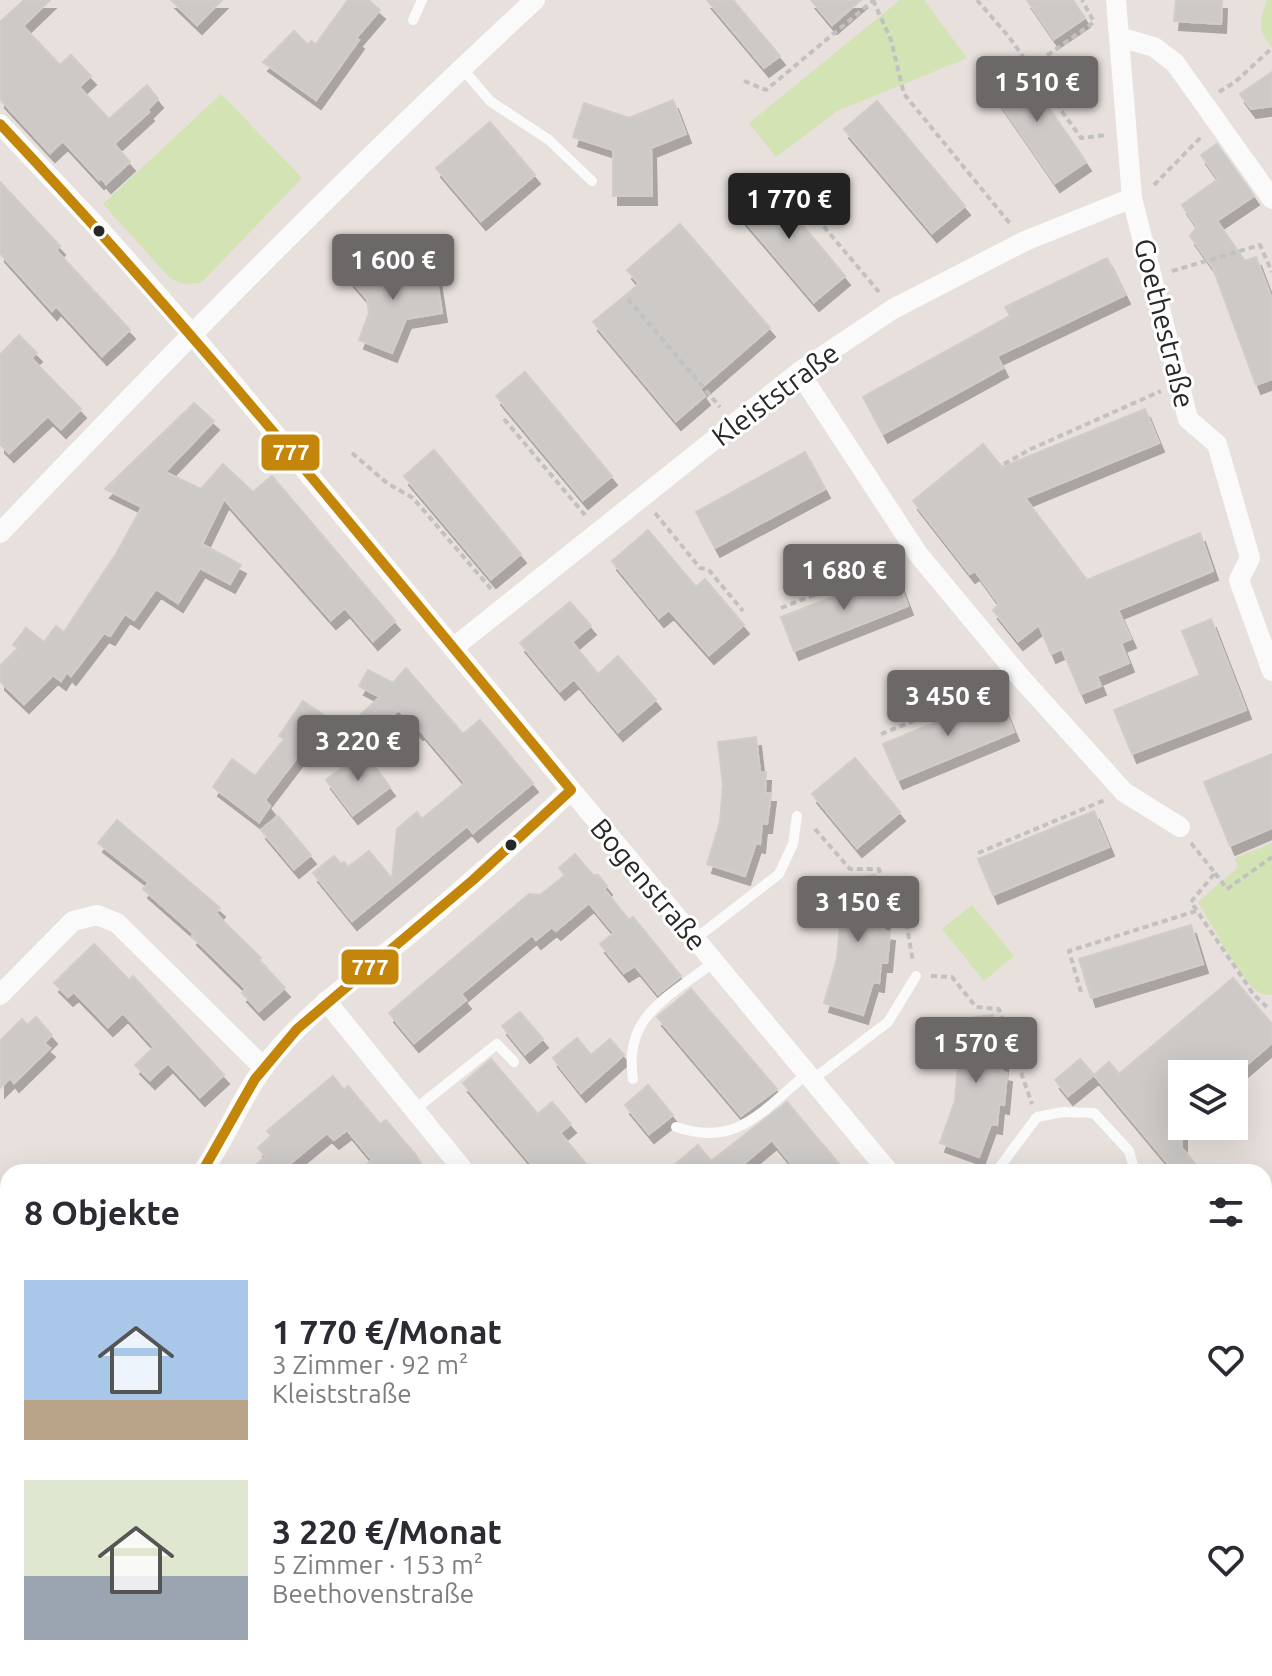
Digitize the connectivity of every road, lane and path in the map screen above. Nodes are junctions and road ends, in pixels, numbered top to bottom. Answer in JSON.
{"nodes":[{"id":1,"x":422,"y":0,"type":"edge"},
{"id":2,"x":535,"y":0,"type":"edge"},
{"id":3,"x":874,"y":0,"type":"edge"},
{"id":4,"x":977,"y":0,"type":"edge"},
{"id":5,"x":1082,"y":0,"type":"edge"},
{"id":6,"x":1116,"y":0,"type":"edge"},
{"id":7,"x":413,"y":20,"type":"dead end"},
{"id":8,"x":1119,"y":37,"type":"junction"},
{"id":9,"x":1272,"y":48,"type":"edge"},
{"id":10,"x":1031,"y":67,"type":"junction"},
{"id":11,"x":462,"y":68,"type":"junction"},
{"id":12,"x":744,"y":81,"type":"dead end"},
{"id":13,"x":1203,"y":101,"type":"junction"},
{"id":14,"x":1217,"y":121,"type":"junction"},
{"id":15,"x":0,"y":124,"type":"edge"},
{"id":16,"x":1126,"y":133,"type":"junction"},
{"id":17,"x":592,"y":181,"type":"dead end"},
{"id":18,"x":798,"y":196,"type":"dead end"},
{"id":19,"x":1272,"y":199,"type":"edge"},
{"id":20,"x":1134,"y":204,"type":"junction"},
{"id":21,"x":1025,"y":241,"type":"junction"},
{"id":22,"x":1272,"y":272,"type":"edge"},
{"id":23,"x":1154,"y":276,"type":"junction"},
{"id":24,"x":628,"y":299,"type":"dead end"},
{"id":25,"x":893,"y":309,"type":"junction"},
{"id":26,"x":191,"y":333,"type":"junction"},
{"id":27,"x":799,"y":372,"type":"junction"},
{"id":28,"x":1178,"y":383,"type":"junction"},
{"id":29,"x":504,"y":419,"type":"dead end"},
{"id":30,"x":734,"y":423,"type":"junction"},
{"id":31,"x":352,"y":453,"type":"dead end"},
{"id":32,"x":1004,"y":464,"type":"dead end"},
{"id":33,"x":641,"y":497,"type":"junction"},
{"id":34,"x":599,"y":531,"type":"junction"},
{"id":35,"x":0,"y":533,"type":"edge"},
{"id":36,"x":918,"y":554,"type":"junction"},
{"id":37,"x":506,"y":606,"type":"junction"},
{"id":38,"x":781,"y":608,"type":"dead end"},
{"id":39,"x":743,"y":611,"type":"dead end"},
{"id":40,"x":453,"y":648,"type":"junction"},
{"id":41,"x":1272,"y":671,"type":"edge"},
{"id":42,"x":1021,"y":678,"type":"junction"},
{"id":43,"x":881,"y":734,"type":"dead end"},
{"id":44,"x":571,"y":790,"type":"junction"},
{"id":45,"x":1124,"y":792,"type":"junction"},
{"id":46,"x":797,"y":816,"type":"dead end"},
{"id":47,"x":1180,"y":827,"type":"joint"},
{"id":48,"x":815,"y":829,"type":"dead end"},
{"id":49,"x":978,"y":853,"type":"dead end"},
{"id":50,"x":1272,"y":857,"type":"edge"},
{"id":51,"x":1215,"y":873,"type":"junction"},
{"id":52,"x":1196,"y":911,"type":"junction"},
{"id":53,"x":695,"y":939,"type":"junction"},
{"id":54,"x":714,"y":962,"type":"junction"},
{"id":55,"x":916,"y":976,"type":"junction"},
{"id":56,"x":1081,"y":992,"type":"dead end"},
{"id":57,"x":0,"y":995,"type":"edge"},
{"id":58,"x":326,"y":1001,"type":"junction"},
{"id":59,"x":1267,"y":1007,"type":"dead end"},
{"id":60,"x":514,"y":1062,"type":"dead end"},
{"id":61,"x":264,"y":1068,"type":"junction"},
{"id":62,"x":810,"y":1077,"type":"junction"},
{"id":63,"x":633,"y":1079,"type":"dead end"},
{"id":64,"x":414,"y":1110,"type":"junction"},
{"id":65,"x":1037,"y":1117,"type":"junction"},
{"id":66,"x":676,"y":1127,"type":"dead end"},
{"id":67,"x":208,"y":1164,"type":"edge"},
{"id":68,"x":458,"y":1164,"type":"edge"},
{"id":69,"x":882,"y":1164,"type":"edge"},
{"id":70,"x":1002,"y":1164,"type":"edge"},
{"id":71,"x":1133,"y":1164,"type":"edge"}],
"edges":[{"from":1,"to":7,"type":"lane"},
{"from":2,"to":11,"type":"street"},
{"from":3,"to":12,"type":"path"},
{"from":3,"to":21,"type":"path"},
{"from":4,"to":10,"type":"path"},
{"from":5,"to":10,"type":"path"},
{"from":6,"to":8,"type":"street","name":"Goethestraße"},
{"from":8,"to":13,"type":"street"},
{"from":8,"to":16,"type":"street","name":"Goethestraße"},
{"from":9,"to":13,"type":"path"},
{"from":10,"to":16,"type":"path"},
{"from":11,"to":17,"type":"lane"},
{"from":11,"to":26,"type":"street"},
{"from":13,"to":14,"type":"street"},
{"from":14,"to":19,"type":"street"},
{"from":14,"to":20,"type":"path"},
{"from":15,"to":26,"type":"street","name":"Bogenstraße"},
{"from":16,"to":20,"type":"street","name":"Goethestraße"},
{"from":18,"to":25,"type":"path"},
{"from":20,"to":21,"type":"street","name":"Kleiststraße"},
{"from":20,"to":23,"type":"street","name":"Goethestraße"},
{"from":21,"to":25,"type":"street","name":"Kleiststraße"},
{"from":22,"to":23,"type":"path"},
{"from":23,"to":28,"type":"street","name":"Goethestraße"},
{"from":24,"to":30,"type":"path"},
{"from":25,"to":27,"type":"street","name":"Kleiststraße"},
{"from":26,"to":35,"type":"street"},
{"from":26,"to":40,"type":"street","name":"Bogenstraße"},
{"from":27,"to":30,"type":"street","name":"Kleiststraße"},
{"from":27,"to":36,"type":"street"},
{"from":28,"to":32,"type":"path"},
{"from":28,"to":41,"type":"street","name":"Goethestraße"},
{"from":29,"to":34,"type":"path"},
{"from":30,"to":33,"type":"street","name":"Kleiststraße"},
{"from":31,"to":37,"type":"path"},
{"from":33,"to":34,"type":"street","name":"Kleiststraße"},
{"from":33,"to":39,"type":"path"},
{"from":34,"to":37,"type":"street","name":"Kleiststraße"},
{"from":36,"to":38,"type":"path"},
{"from":36,"to":42,"type":"street"},
{"from":37,"to":40,"type":"street","name":"Kleiststraße"},
{"from":40,"to":44,"type":"street","name":"Bogenstraße"},
{"from":42,"to":43,"type":"path"},
{"from":42,"to":45,"type":"street"},
{"from":44,"to":53,"type":"street","name":"Bogenstraße"},
{"from":44,"to":58,"type":"street"},
{"from":45,"to":47,"type":"street"},
{"from":45,"to":49,"type":"path"},
{"from":46,"to":53,"type":"lane"},
{"from":47,"to":51,"type":"path"},
{"from":48,"to":55,"type":"path"},
{"from":50,"to":51,"type":"path"},
{"from":51,"to":52,"type":"path"},
{"from":52,"to":56,"type":"path"},
{"from":52,"to":59,"type":"path"},
{"from":53,"to":54,"type":"street","name":"Bogenstraße"},
{"from":54,"to":62,"type":"street","name":"Bogenstraße"},
{"from":54,"to":63,"type":"lane"},
{"from":55,"to":62,"type":"lane"},
{"from":55,"to":65,"type":"path"},
{"from":57,"to":61,"type":"street"},
{"from":58,"to":61,"type":"street"},
{"from":58,"to":64,"type":"street"},
{"from":60,"to":64,"type":"lane"},
{"from":61,"to":67,"type":"street"},
{"from":62,"to":66,"type":"lane"},
{"from":62,"to":69,"type":"street","name":"Bogenstraße"},
{"from":64,"to":68,"type":"street"},
{"from":65,"to":70,"type":"lane"},
{"from":65,"to":71,"type":"lane"}]}
